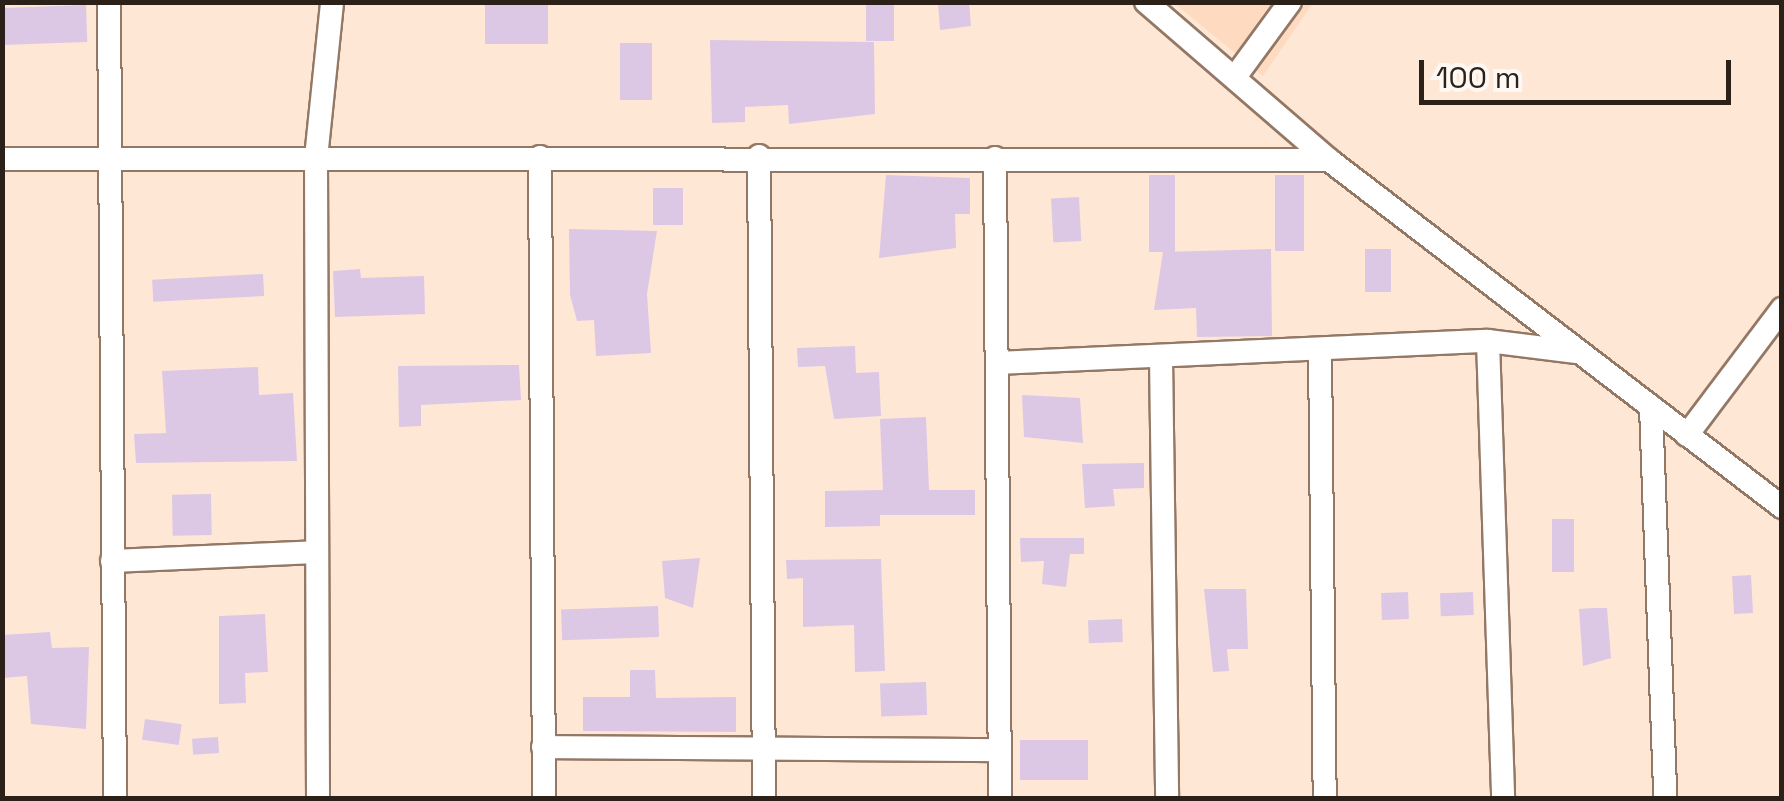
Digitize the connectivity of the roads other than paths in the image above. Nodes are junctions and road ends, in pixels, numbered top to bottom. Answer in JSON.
{"nodes":[{"id":1,"x":109,"y":2,"type":"edge"},
{"id":2,"x":332,"y":2,"type":"edge"},
{"id":3,"x":1146,"y":2,"type":"edge"},
{"id":4,"x":1290,"y":2,"type":"edge"},
{"id":5,"x":1238,"y":74,"type":"junction"},
{"id":6,"x":758,"y":156,"type":"junction"},
{"id":7,"x":540,"y":157,"type":"junction"},
{"id":8,"x":110,"y":158,"type":"junction"},
{"id":9,"x":316,"y":158,"type":"junction"},
{"id":10,"x":995,"y":158,"type":"junction"},
{"id":11,"x":2,"y":159,"type":"edge"},
{"id":12,"x":1328,"y":160,"type":"junction"},
{"id":13,"x":1782,"y":309,"type":"edge"},
{"id":14,"x":1488,"y":341,"type":"junction"},
{"id":15,"x":1320,"y":349,"type":"junction"},
{"id":16,"x":1580,"y":352,"type":"junction"},
{"id":17,"x":1161,"y":357,"type":"junction"},
{"id":18,"x":997,"y":363,"type":"junction"},
{"id":19,"x":1651,"y":407,"type":"junction"},
{"id":20,"x":1688,"y":435,"type":"junction"},
{"id":21,"x":1782,"y":507,"type":"edge"},
{"id":22,"x":316,"y":552,"type":"junction"},
{"id":23,"x":112,"y":561,"type":"junction"},
{"id":24,"x":543,"y":747,"type":"junction"},
{"id":25,"x":764,"y":748,"type":"junction"},
{"id":26,"x":1000,"y":750,"type":"junction"},
{"id":27,"x":115,"y":798,"type":"edge"},
{"id":28,"x":318,"y":798,"type":"edge"},
{"id":29,"x":544,"y":798,"type":"edge"},
{"id":30,"x":764,"y":798,"type":"edge"},
{"id":31,"x":1000,"y":798,"type":"edge"},
{"id":32,"x":1166,"y":798,"type":"edge"},
{"id":33,"x":1325,"y":798,"type":"edge"},
{"id":34,"x":1503,"y":798,"type":"edge"},
{"id":35,"x":1665,"y":798,"type":"edge"}],
"edges":[{"from":1,"to":8,"type":"street"},
{"from":2,"to":9,"type":"street"},
{"from":3,"to":5,"type":"street"},
{"from":4,"to":5,"type":"street"},
{"from":5,"to":12,"type":"street"},
{"from":6,"to":7,"type":"street"},
{"from":6,"to":10,"type":"street"},
{"from":6,"to":25,"type":"street"},
{"from":7,"to":9,"type":"street"},
{"from":7,"to":24,"type":"street"},
{"from":8,"to":9,"type":"street"},
{"from":8,"to":11,"type":"street"},
{"from":8,"to":23,"type":"street"},
{"from":9,"to":22,"type":"street"},
{"from":10,"to":12,"type":"street"},
{"from":10,"to":18,"type":"street"},
{"from":12,"to":16,"type":"street"},
{"from":13,"to":20,"type":"street"},
{"from":14,"to":15,"type":"street"},
{"from":14,"to":16,"type":"street"},
{"from":14,"to":34,"type":"street"},
{"from":15,"to":17,"type":"street"},
{"from":15,"to":33,"type":"street"},
{"from":16,"to":19,"type":"street"},
{"from":17,"to":18,"type":"street"},
{"from":17,"to":32,"type":"street"},
{"from":18,"to":26,"type":"street"},
{"from":19,"to":20,"type":"street"},
{"from":19,"to":35,"type":"street"},
{"from":20,"to":21,"type":"street"},
{"from":22,"to":23,"type":"street"},
{"from":22,"to":28,"type":"street"},
{"from":23,"to":27,"type":"street"},
{"from":24,"to":25,"type":"street"},
{"from":24,"to":29,"type":"street"},
{"from":25,"to":26,"type":"street"},
{"from":25,"to":30,"type":"street"},
{"from":26,"to":31,"type":"street"}]}
